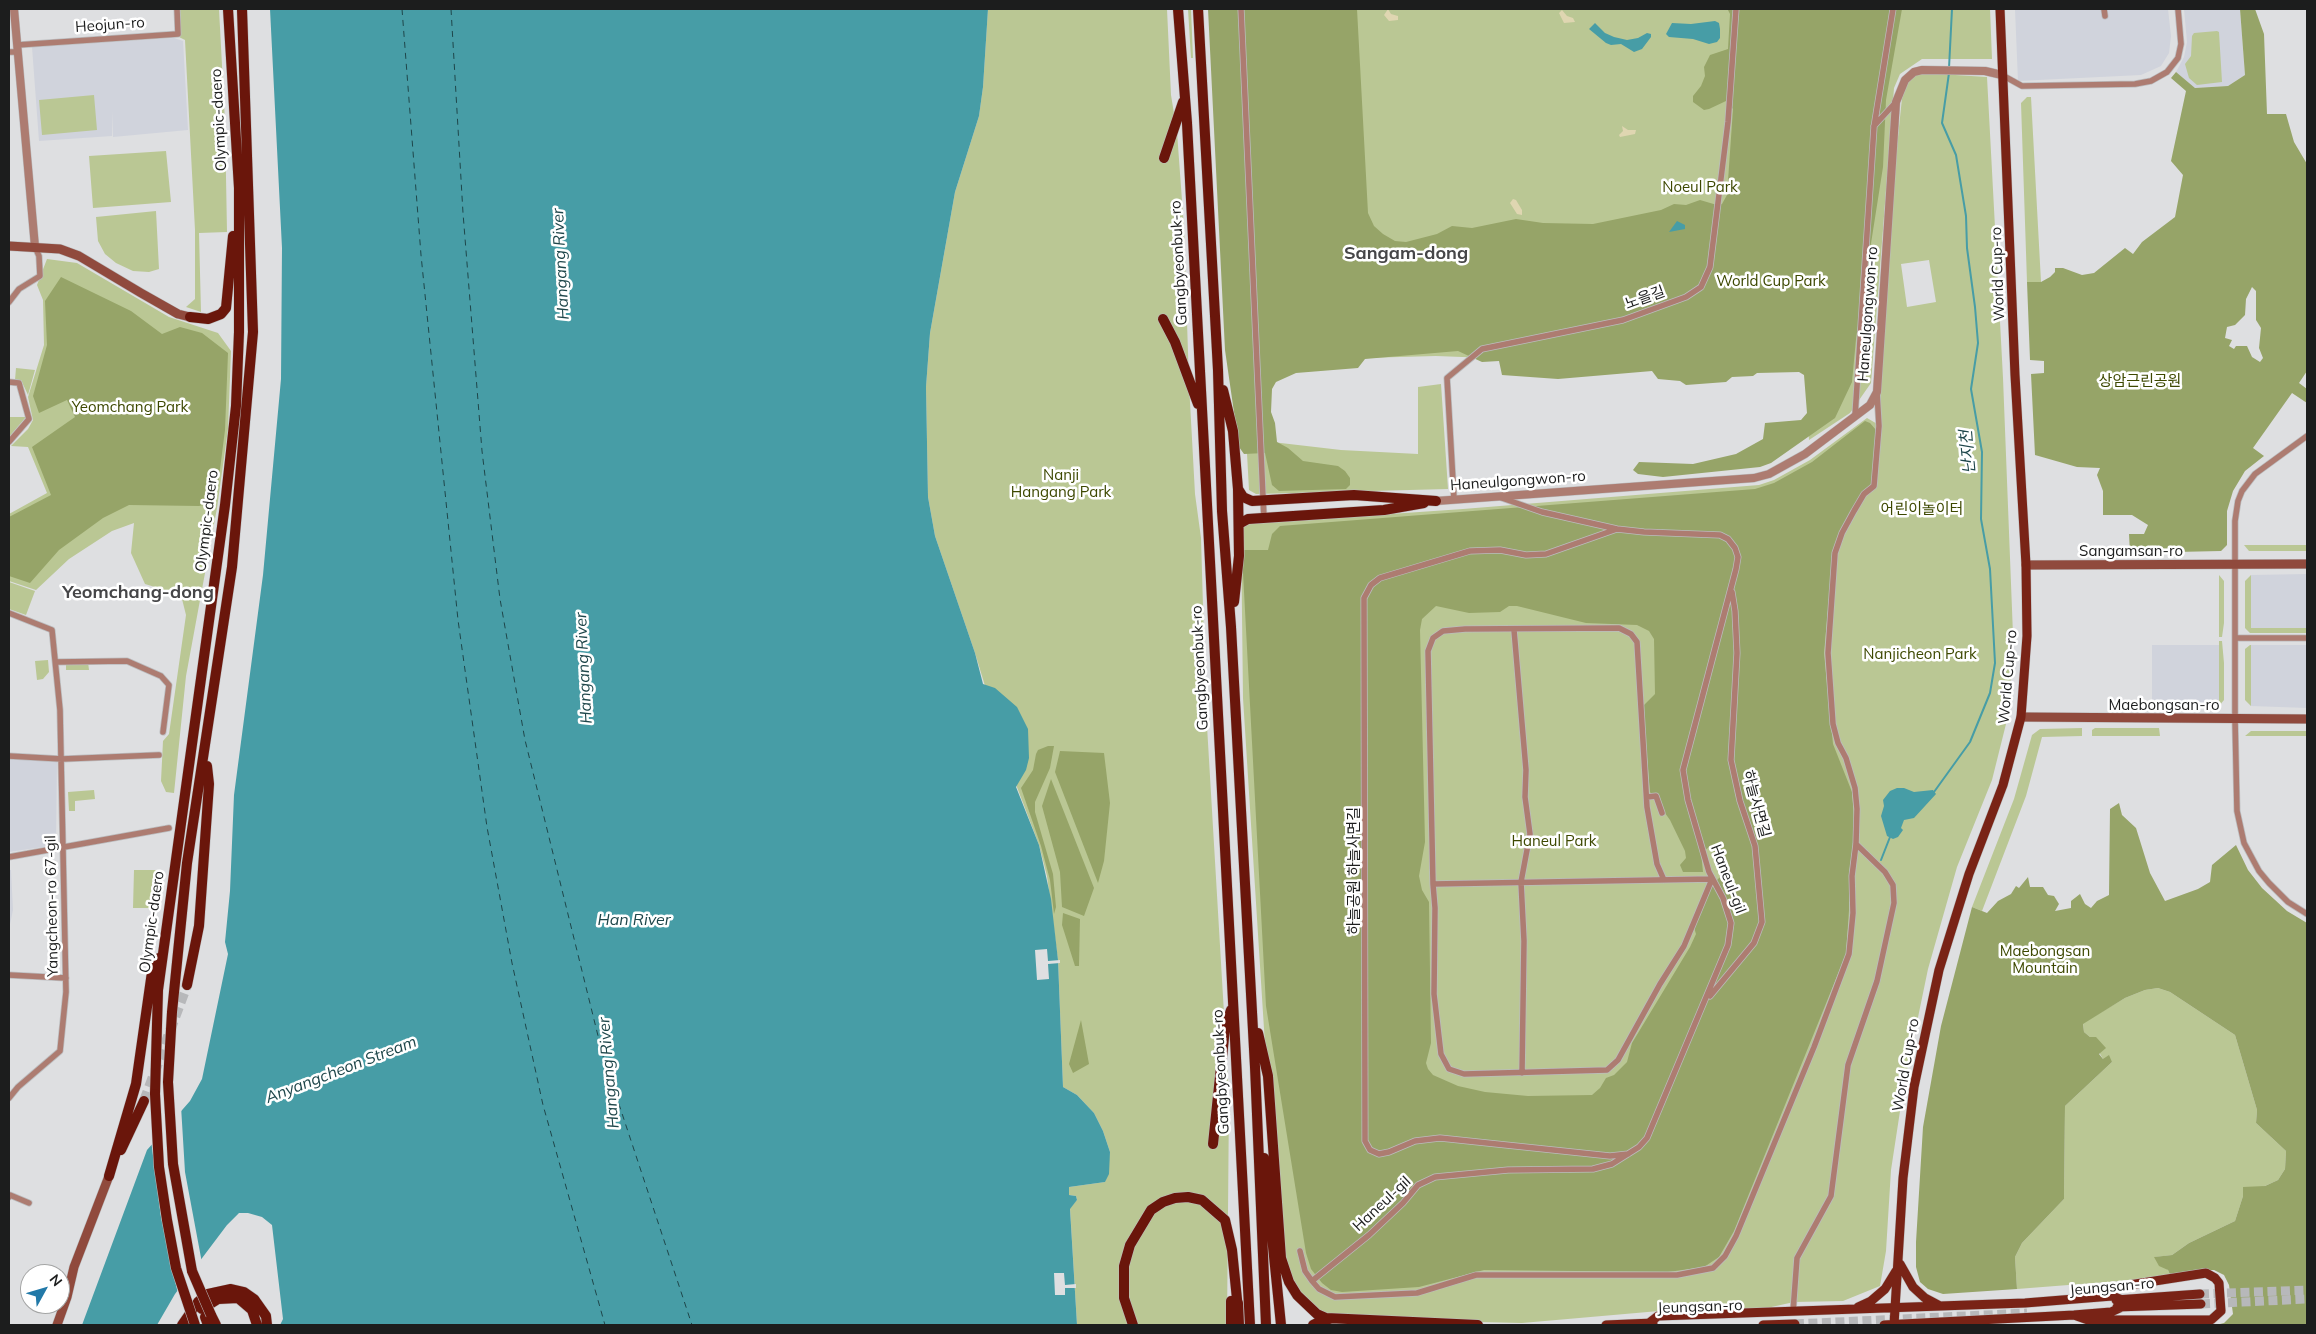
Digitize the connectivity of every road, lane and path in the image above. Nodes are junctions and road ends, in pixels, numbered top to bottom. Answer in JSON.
{"nodes":[{"id":1,"x":14,"y":9,"type":"edge"},
{"id":2,"x":177,"y":9,"type":"edge"},
{"id":3,"x":228,"y":9,"type":"edge"},
{"id":4,"x":242,"y":9,"type":"edge"},
{"id":5,"x":1178,"y":9,"type":"edge"},
{"id":6,"x":1199,"y":9,"type":"edge"},
{"id":7,"x":1241,"y":9,"type":"edge"},
{"id":8,"x":1736,"y":9,"type":"edge"},
{"id":9,"x":1893,"y":9,"type":"edge"},
{"id":10,"x":2000,"y":9,"type":"edge"},
{"id":11,"x":2104,"y":9,"type":"edge"},
{"id":12,"x":2178,"y":9,"type":"edge"},
{"id":13,"x":2105,"y":16,"type":"dead end"},
{"id":14,"x":18,"y":48,"type":"junction"},
{"id":15,"x":9,"y":52,"type":"edge"},
{"id":16,"x":2002,"y":75,"type":"junction"},
{"id":17,"x":1185,"y":96,"type":"junction"},
{"id":18,"x":1896,"y":102,"type":"junction"},
{"id":19,"x":1874,"y":127,"type":"junction"},
{"id":20,"x":1164,"y":158,"type":"dead end"},
{"id":21,"x":239,"y":188,"type":"junction"},
{"id":22,"x":9,"y":246,"type":"edge"},
{"id":23,"x":35,"y":247,"type":"junction"},
{"id":24,"x":9,"y":302,"type":"edge"},
{"id":25,"x":190,"y":318,"type":"joint"},
{"id":26,"x":1164,"y":319,"type":"dead end"},
{"id":27,"x":1218,"y":370,"type":"junction"},
{"id":28,"x":9,"y":382,"type":"edge"},
{"id":29,"x":1877,"y":392,"type":"junction"},
{"id":30,"x":1855,"y":416,"type":"junction"},
{"id":31,"x":1202,"y":417,"type":"junction"},
{"id":32,"x":2307,"y":436,"type":"edge"},
{"id":33,"x":9,"y":442,"type":"edge"},
{"id":34,"x":1238,"y":488,"type":"junction"},
{"id":35,"x":1385,"y":496,"type":"junction"},
{"id":36,"x":1494,"y":496,"type":"junction"},
{"id":37,"x":1454,"y":499,"type":"junction"},
{"id":38,"x":1263,"y":500,"type":"junction"},
{"id":39,"x":1436,"y":501,"type":"junction"},
{"id":40,"x":1386,"y":510,"type":"junction"},
{"id":41,"x":1264,"y":519,"type":"junction"},
{"id":42,"x":1239,"y":524,"type":"junction"},
{"id":43,"x":1617,"y":529,"type":"junction"},
{"id":44,"x":2235,"y":564,"type":"junction"},
{"id":45,"x":2307,"y":564,"type":"edge"},
{"id":46,"x":2026,"y":565,"type":"junction"},
{"id":47,"x":1731,"y":590,"type":"junction"},
{"id":48,"x":9,"y":613,"type":"edge"},
{"id":49,"x":1231,"y":628,"type":"junction"},
{"id":50,"x":1514,"y":630,"type":"junction"},
{"id":51,"x":2235,"y":638,"type":"junction"},
{"id":52,"x":2307,"y":638,"type":"edge"},
{"id":53,"x":56,"y":662,"type":"junction"},
{"id":54,"x":2021,"y":717,"type":"junction"},
{"id":55,"x":2235,"y":719,"type":"junction"},
{"id":56,"x":2307,"y":719,"type":"edge"},
{"id":57,"x":163,"y":732,"type":"dead end"},
{"id":58,"x":206,"y":749,"type":"junction"},
{"id":59,"x":159,"y":755,"type":"dead end"},
{"id":60,"x":9,"y":756,"type":"edge"},
{"id":61,"x":62,"y":759,"type":"junction"},
{"id":62,"x":1647,"y":797,"type":"junction"},
{"id":63,"x":1662,"y":813,"type":"dead end"},
{"id":64,"x":170,"y":828,"type":"dead end"},
{"id":65,"x":1856,"y":844,"type":"junction"},
{"id":66,"x":63,"y":847,"type":"junction"},
{"id":67,"x":9,"y":857,"type":"edge"},
{"id":68,"x":1712,"y":879,"type":"junction"},
{"id":69,"x":1664,"y":880,"type":"junction"},
{"id":70,"x":1521,"y":882,"type":"junction"},
{"id":71,"x":1433,"y":884,"type":"junction"},
{"id":72,"x":2307,"y":914,"type":"edge"},
{"id":73,"x":163,"y":948,"type":"junction"},
{"id":74,"x":9,"y":976,"type":"edge"},
{"id":75,"x":66,"y":978,"type":"junction"},
{"id":76,"x":187,"y":986,"type":"tunnel mouth"},
{"id":77,"x":1251,"y":1002,"type":"junction"},
{"id":78,"x":1233,"y":1004,"type":"junction"},
{"id":79,"x":1703,"y":1006,"type":"junction"},
{"id":80,"x":1522,"y":1073,"type":"junction"},
{"id":81,"x":9,"y":1098,"type":"edge"},
{"id":82,"x":144,"y":1101,"type":"tunnel mouth"},
{"id":83,"x":1258,"y":1125,"type":"junction"},
{"id":84,"x":1213,"y":1144,"type":"dead end"},
{"id":85,"x":1630,"y":1154,"type":"junction"},
{"id":86,"x":109,"y":1176,"type":"junction"},
{"id":87,"x":9,"y":1197,"type":"edge"},
{"id":88,"x":29,"y":1203,"type":"dead end"},
{"id":89,"x":1245,"y":1230,"type":"junction"},
{"id":90,"x":1300,"y":1251,"type":"dead end"},
{"id":91,"x":1232,"y":1260,"type":"junction"},
{"id":92,"x":1900,"y":1264,"type":"junction"},
{"id":93,"x":70,"y":1280,"type":"edge"},
{"id":94,"x":1312,"y":1281,"type":"junction"},
{"id":95,"x":2200,"y":1294,"type":"tunnel mouth"},
{"id":96,"x":2068,"y":1300,"type":"junction"},
{"id":97,"x":2122,"y":1303,"type":"junction"},
{"id":98,"x":2201,"y":1304,"type":"tunnel mouth"},
{"id":99,"x":1942,"y":1306,"type":"junction"},
{"id":100,"x":1895,"y":1307,"type":"junction"},
{"id":101,"x":1238,"y":1309,"type":"junction"},
{"id":102,"x":1851,"y":1310,"type":"junction"},
{"id":103,"x":2026,"y":1310,"type":"tunnel mouth"},
{"id":104,"x":2074,"y":1315,"type":"junction"},
{"id":105,"x":1795,"y":1318,"type":"junction"},
{"id":106,"x":208,"y":1319,"type":"edge"},
{"id":107,"x":1341,"y":1320,"type":"junction"},
{"id":108,"x":1947,"y":1321,"type":"junction"},
{"id":109,"x":182,"y":1325,"type":"edge"},
{"id":110,"x":188,"y":1325,"type":"edge"},
{"id":111,"x":195,"y":1325,"type":"edge"},
{"id":112,"x":216,"y":1325,"type":"edge"},
{"id":113,"x":257,"y":1325,"type":"edge"},
{"id":114,"x":267,"y":1325,"type":"edge"},
{"id":115,"x":1133,"y":1325,"type":"edge"},
{"id":116,"x":1231,"y":1325,"type":"edge"},
{"id":117,"x":1239,"y":1325,"type":"edge"},
{"id":118,"x":1250,"y":1325,"type":"edge"},
{"id":119,"x":1266,"y":1325,"type":"edge"},
{"id":120,"x":1281,"y":1325,"type":"edge"},
{"id":121,"x":1313,"y":1325,"type":"edge"},
{"id":122,"x":1478,"y":1325,"type":"edge"},
{"id":123,"x":1606,"y":1325,"type":"edge"},
{"id":124,"x":1763,"y":1325,"type":"edge"},
{"id":125,"x":1884,"y":1325,"type":"edge"},
{"id":126,"x":1894,"y":1325,"type":"edge"},
{"id":127,"x":1934,"y":1325,"type":"edge"}],
"edges":[{"from":1,"to":14,"type":"street"},
{"from":2,"to":14,"type":"street","name":"Heojun-ro"},
{"from":3,"to":21,"type":"highway","name":"Olympic-daero"},
{"from":4,"to":58,"type":"highway","name":"Olympic-daero"},
{"from":5,"to":17,"type":"highway","name":"Gangbyeonbuk-ro"},
{"from":6,"to":27,"type":"highway"},
{"from":7,"to":38,"type":"street"},
{"from":8,"to":37,"type":"street","name":"노을길"},
{"from":9,"to":19,"type":"street"},
{"from":10,"to":16,"type":"main road"},
{"from":11,"to":13,"type":"street"},
{"from":12,"to":16,"type":"street"},
{"from":14,"to":15,"type":"street"},
{"from":14,"to":23,"type":"street"},
{"from":16,"to":18,"type":"street","name":"Haneulgongwon-ro"},
{"from":16,"to":46,"type":"main road","name":"World Cup-ro"},
{"from":17,"to":20,"type":"highway"},
{"from":17,"to":31,"type":"highway","name":"Gangbyeonbuk-ro"},
{"from":18,"to":19,"type":"street"},
{"from":18,"to":29,"type":"street","name":"Haneulgongwon-ro"},
{"from":19,"to":30,"type":"street"},
{"from":21,"to":25,"type":"highway"},
{"from":21,"to":73,"type":"highway","name":"Olympic-daero"},
{"from":22,"to":23,"type":"main road"},
{"from":23,"to":24,"type":"street"},
{"from":23,"to":25,"type":"main road"},
{"from":26,"to":31,"type":"highway"},
{"from":27,"to":34,"type":"highway"},
{"from":27,"to":49,"type":"highway"},
{"from":28,"to":33,"type":"street"},
{"from":29,"to":30,"type":"street","name":"Haneulgongwon-ro"},
{"from":29,"to":65,"type":"street"},
{"from":30,"to":36,"type":"street","name":"Haneulgongwon-ro"},
{"from":31,"to":78,"type":"highway","name":"Gangbyeonbuk-ro"},
{"from":32,"to":44,"type":"street"},
{"from":34,"to":38,"type":"highway"},
{"from":34,"to":42,"type":"highway"},
{"from":35,"to":38,"type":"highway"},
{"from":35,"to":39,"type":"highway"},
{"from":35,"to":40,"type":"highway"},
{"from":36,"to":37,"type":"street","name":"Haneulgongwon-ro"},
{"from":36,"to":43,"type":"street","name":"Haneul-gil"},
{"from":37,"to":39,"type":"street","name":"Haneulgongwon-ro"},
{"from":38,"to":41,"type":"street"},
{"from":39,"to":40,"type":"highway"},
{"from":40,"to":41,"type":"highway"},
{"from":41,"to":42,"type":"highway"},
{"from":42,"to":49,"type":"highway"},
{"from":43,"to":47,"type":"street","name":"Haneul-gil"},
{"from":43,"to":85,"type":"street","name":"하늘공원 하늘사면길"},
{"from":44,"to":45,"type":"main road","name":"Sangamsan-ro"},
{"from":44,"to":46,"type":"main road","name":"Sangamsan-ro"},
{"from":44,"to":51,"type":"street"},
{"from":46,"to":54,"type":"main road","name":"World Cup-ro"},
{"from":47,"to":68,"type":"street","name":"Haneul-gil"},
{"from":47,"to":79,"type":"street","name":"하늘사면길"},
{"from":48,"to":53,"type":"street","name":"Yangcheon-ro 67-gil"},
{"from":49,"to":77,"type":"highway"},
{"from":50,"to":62,"type":"street"},
{"from":50,"to":70,"type":"street"},
{"from":50,"to":71,"type":"street"},
{"from":51,"to":52,"type":"street"},
{"from":51,"to":55,"type":"street"},
{"from":53,"to":57,"type":"street"},
{"from":53,"to":61,"type":"street","name":"Yangcheon-ro 67-gil"},
{"from":54,"to":55,"type":"main road","name":"Maebongsan-ro"},
{"from":54,"to":92,"type":"main road","name":"World Cup-ro"},
{"from":55,"to":56,"type":"main road","name":"Maebongsan-ro"},
{"from":55,"to":72,"type":"street"},
{"from":58,"to":76,"type":"highway"},
{"from":58,"to":106,"type":"highway","name":"Olympic-daero","bridge":true},
{"from":59,"to":61,"type":"street"},
{"from":60,"to":61,"type":"street"},
{"from":61,"to":66,"type":"street","name":"Yangcheon-ro 67-gil"},
{"from":62,"to":63,"type":"street"},
{"from":62,"to":69,"type":"street"},
{"from":64,"to":66,"type":"street"},
{"from":65,"to":94,"type":"street"},
{"from":65,"to":105,"type":"street"},
{"from":66,"to":67,"type":"street"},
{"from":66,"to":75,"type":"street","name":"Yangcheon-ro 67-gil"},
{"from":68,"to":69,"type":"street"},
{"from":68,"to":79,"type":"street","name":"Haneul-gil"},
{"from":68,"to":80,"type":"street"},
{"from":69,"to":70,"type":"street"},
{"from":70,"to":71,"type":"street"},
{"from":70,"to":80,"type":"street"},
{"from":71,"to":80,"type":"street"},
{"from":73,"to":86,"type":"highway"},
{"from":73,"to":111,"type":"highway","name":"Olympic-daero","bridge":true},
{"from":74,"to":75,"type":"street"},
{"from":75,"to":81,"type":"street","name":"Yangcheon-ro 67-gil"},
{"from":77,"to":83,"type":"highway"},
{"from":77,"to":107,"type":"highway"},
{"from":78,"to":84,"type":"highway"},
{"from":78,"to":89,"type":"highway","name":"Gangbyeonbuk-ro"},
{"from":79,"to":85,"type":"street","name":"Haneul-gil"},
{"from":82,"to":86,"type":"highway"},
{"from":83,"to":119,"type":"highway"},
{"from":83,"to":120,"type":"highway"},
{"from":85,"to":94,"type":"street","name":"Haneul-gil"},
{"from":86,"to":93,"type":"main road"},
{"from":87,"to":88,"type":"street"},
{"from":89,"to":101,"type":"highway"},
{"from":89,"to":118,"type":"highway","name":"Gangbyeonbuk-ro"},
{"from":90,"to":94,"type":"street"},
{"from":91,"to":101,"type":"highway"},
{"from":91,"to":115,"type":"highway"},
{"from":91,"to":116,"type":"highway"},
{"from":92,"to":99,"type":"main road"},
{"from":92,"to":100,"type":"main road","name":"World Cup-ro"},
{"from":92,"to":102,"type":"main road"},
{"from":95,"to":97,"type":"main road","name":"Jeungsan-ro"},
{"from":96,"to":97,"type":"main road"},
{"from":96,"to":99,"type":"main road"},
{"from":96,"to":104,"type":"main road"},
{"from":97,"to":98,"type":"main road","name":"Jeungsan-ro"},
{"from":97,"to":103,"type":"main road","name":"Jeungsan-ro"},
{"from":97,"to":104,"type":"main road"},
{"from":99,"to":100,"type":"main road"},
{"from":100,"to":102,"type":"main road"},
{"from":100,"to":126,"type":"main road","name":"World Cup-ro"},
{"from":101,"to":117,"type":"highway"},
{"from":102,"to":105,"type":"main road"},
{"from":104,"to":108,"type":"main road"},
{"from":105,"to":123,"type":"main road","name":"Jeungsan-ro"},
{"from":105,"to":124,"type":"main road"},
{"from":106,"to":112,"type":"highway","name":"Olympic-daero"},
{"from":107,"to":121,"type":"highway"},
{"from":107,"to":122,"type":"highway"},
{"from":108,"to":126,"type":"main road"},
{"from":108,"to":127,"type":"main road"},
{"from":109,"to":114,"type":"highway"},
{"from":110,"to":113,"type":"highway"},
{"from":125,"to":126,"type":"main road"}]}
